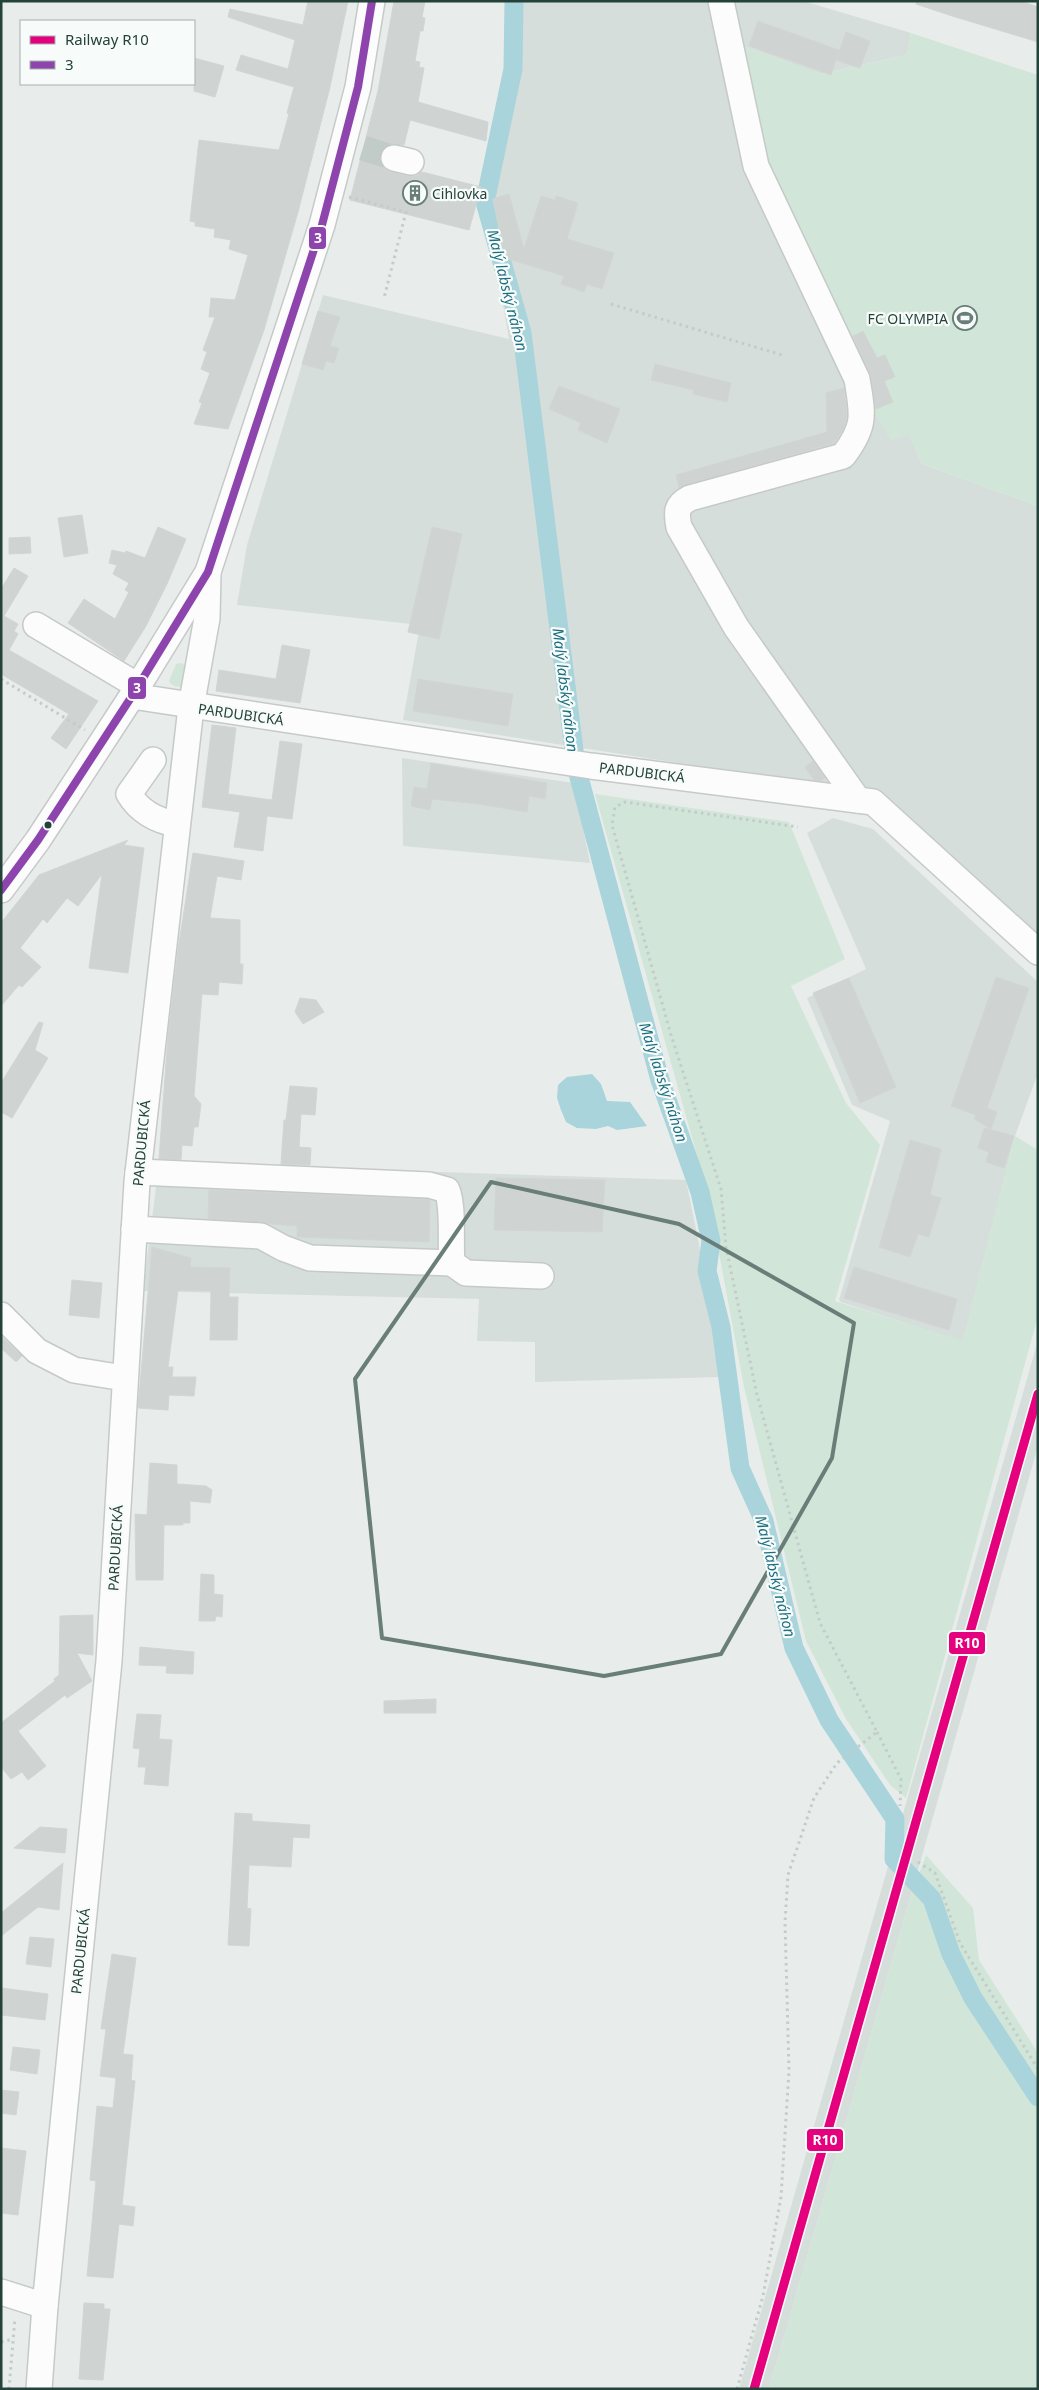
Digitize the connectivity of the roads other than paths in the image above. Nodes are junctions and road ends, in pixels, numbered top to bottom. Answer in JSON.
{"nodes":[{"id":1,"x":372,"y":1,"type":"edge"},
{"id":2,"x":721,"y":1,"type":"edge"},
{"id":3,"x":208,"y":572,"type":"junction"},
{"id":4,"x":36,"y":625,"type":"dead end"},
{"id":5,"x":135,"y":691,"type":"junction"},
{"id":6,"x":191,"y":707,"type":"junction"},
{"id":7,"x":153,"y":760,"type":"dead end"},
{"id":8,"x":858,"y":800,"type":"junction"},
{"id":9,"x":177,"y":824,"type":"junction"},
{"id":10,"x":1,"y":890,"type":"edge"},
{"id":11,"x":1038,"y":952,"type":"edge"},
{"id":12,"x":138,"y":1172,"type":"junction"},
{"id":13,"x":134,"y":1229,"type":"junction"},
{"id":14,"x":452,"y":1264,"type":"junction"},
{"id":15,"x":541,"y":1276,"type":"dead end"},
{"id":16,"x":1,"y":1316,"type":"edge"},
{"id":17,"x":124,"y":1378,"type":"junction"},
{"id":18,"x":9,"y":2294,"type":"edge"},
{"id":19,"x":45,"y":2306,"type":"junction"},
{"id":20,"x":39,"y":2389,"type":"edge"}],
"edges":[{"from":1,"to":3,"type":"street"},
{"from":2,"to":8,"type":"street"},
{"from":3,"to":5,"type":"street"},
{"from":3,"to":6,"type":"street","name":"PARDUBICKÁ"},
{"from":4,"to":5,"type":"street"},
{"from":5,"to":6,"type":"street","name":"PARDUBICKÁ"},
{"from":5,"to":10,"type":"street"},
{"from":6,"to":8,"type":"street","name":"PARDUBICKÁ"},
{"from":6,"to":9,"type":"street","name":"PARDUBICKÁ"},
{"from":7,"to":9,"type":"street"},
{"from":8,"to":11,"type":"street","name":"PARDUBICKÁ"},
{"from":9,"to":12,"type":"street","name":"PARDUBICKÁ"},
{"from":12,"to":13,"type":"street","name":"PARDUBICKÁ"},
{"from":12,"to":14,"type":"street"},
{"from":13,"to":14,"type":"street"},
{"from":13,"to":17,"type":"street","name":"PARDUBICKÁ"},
{"from":14,"to":15,"type":"street"},
{"from":16,"to":17,"type":"street"},
{"from":17,"to":19,"type":"street","name":"PARDUBICKÁ"},
{"from":18,"to":19,"type":"street"},
{"from":19,"to":20,"type":"street","name":"PARDUBICKÁ"}]}
